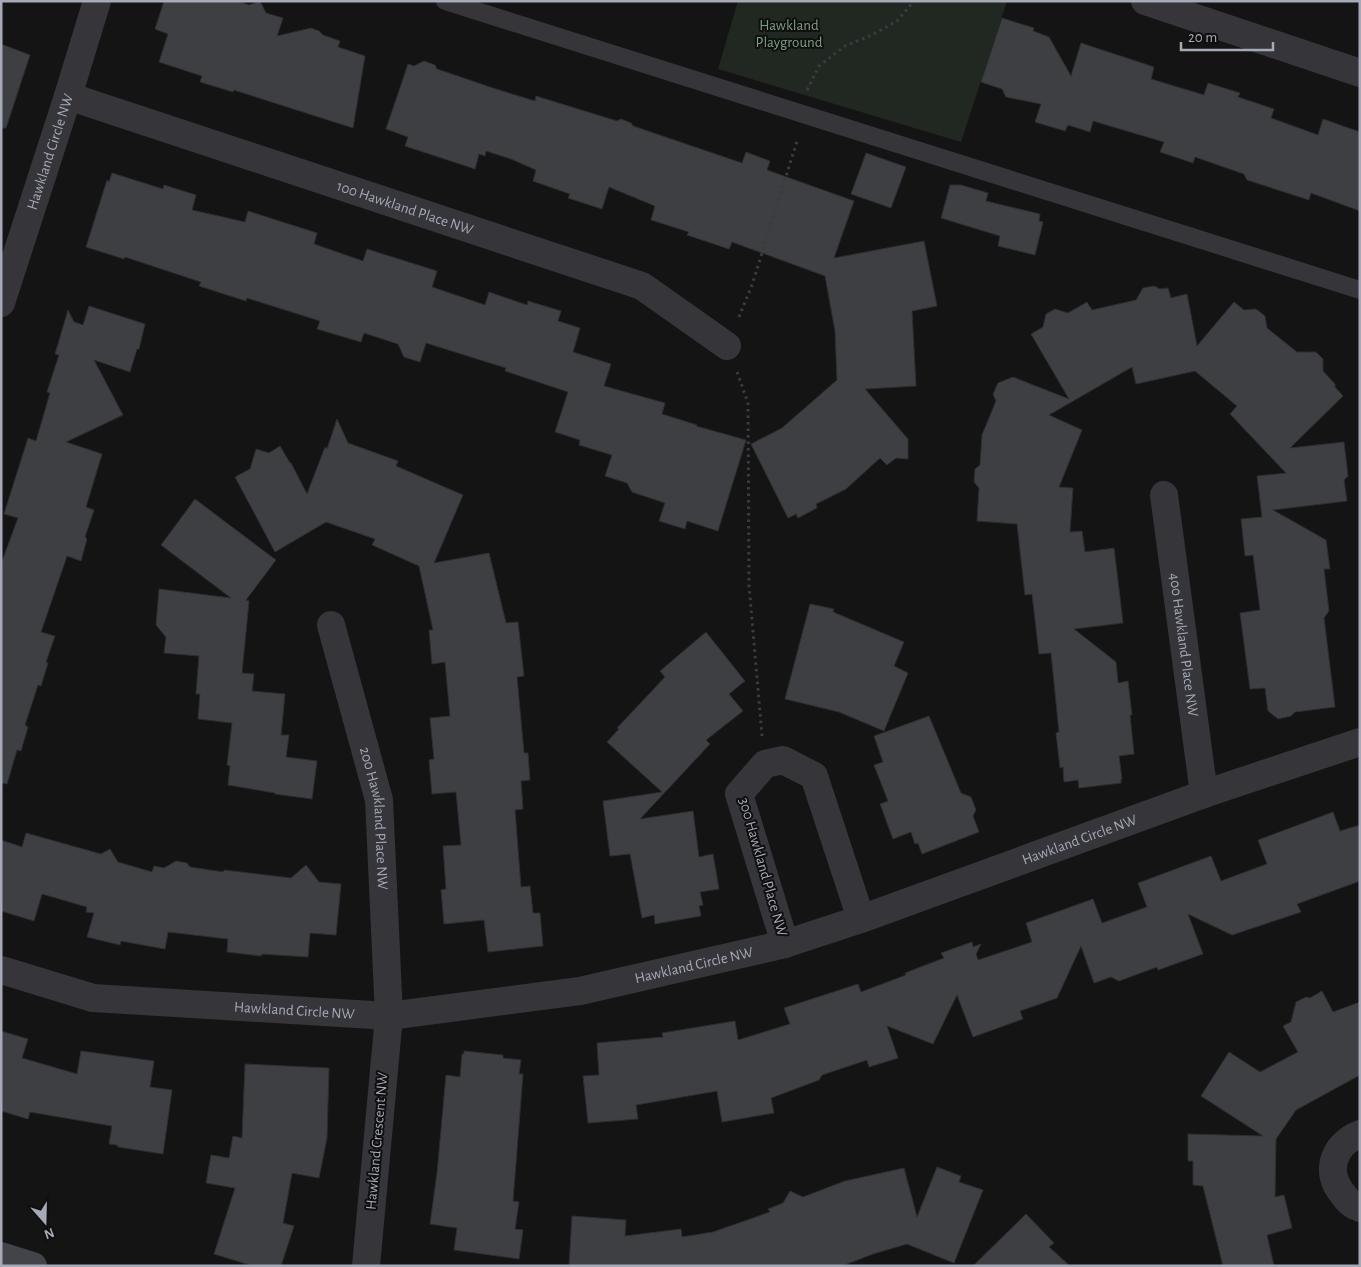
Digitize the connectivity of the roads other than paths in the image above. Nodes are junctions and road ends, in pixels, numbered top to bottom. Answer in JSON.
{"nodes":[{"id":1,"x":98,"y":1,"type":"edge"},
{"id":2,"x":445,"y":1,"type":"edge"},
{"id":3,"x":1145,"y":1,"type":"edge"},
{"id":4,"x":1360,"y":73,"type":"edge"},
{"id":5,"x":68,"y":96,"type":"junction"},
{"id":6,"x":1360,"y":290,"type":"edge"},
{"id":7,"x":1,"y":303,"type":"edge"},
{"id":8,"x":727,"y":346,"type":"road end"},
{"id":9,"x":1164,"y":495,"type":"dead end"},
{"id":10,"x":331,"y":625,"type":"dead end"},
{"id":11,"x":1360,"y":742,"type":"edge"},
{"id":12,"x":1204,"y":794,"type":"junction"},
{"id":13,"x":861,"y":919,"type":"junction"},
{"id":14,"x":785,"y":944,"type":"junction"},
{"id":15,"x":1,"y":970,"type":"edge"},
{"id":16,"x":389,"y":1016,"type":"junction"},
{"id":17,"x":1360,"y":1134,"type":"edge"},
{"id":18,"x":1360,"y":1208,"type":"edge"},
{"id":19,"x":1,"y":1256,"type":"edge"},
{"id":20,"x":33,"y":1266,"type":"edge"},
{"id":21,"x":366,"y":1266,"type":"edge"}],
"edges":[{"from":1,"to":5,"type":"street","name":"Hawkland Circle NW"},
{"from":2,"to":6,"type":"lane"},
{"from":3,"to":4,"type":"street"},
{"from":5,"to":7,"type":"street","name":"Hawkland Circle NW"},
{"from":5,"to":8,"type":"street","name":"100 Hawkland Place NW"},
{"from":9,"to":12,"type":"street","name":"400 Hawkland Place NW"},
{"from":10,"to":16,"type":"street","name":"200 Hawkland Place NW"},
{"from":11,"to":12,"type":"street","name":"Hawkland Circle NW"},
{"from":12,"to":13,"type":"street","name":"Hawkland Circle NW"},
{"from":13,"to":14,"type":"street","name":"Hawkland Circle NW"},
{"from":13,"to":14,"type":"street","name":"300 Hawkland Place NW"},
{"from":14,"to":16,"type":"street","name":"Hawkland Circle NW"},
{"from":15,"to":16,"type":"street","name":"Hawkland Circle NW"},
{"from":16,"to":21,"type":"street","name":"Hawkland Crescent NW"},
{"from":17,"to":18,"type":"street"},
{"from":19,"to":20,"type":"main road"}]}
